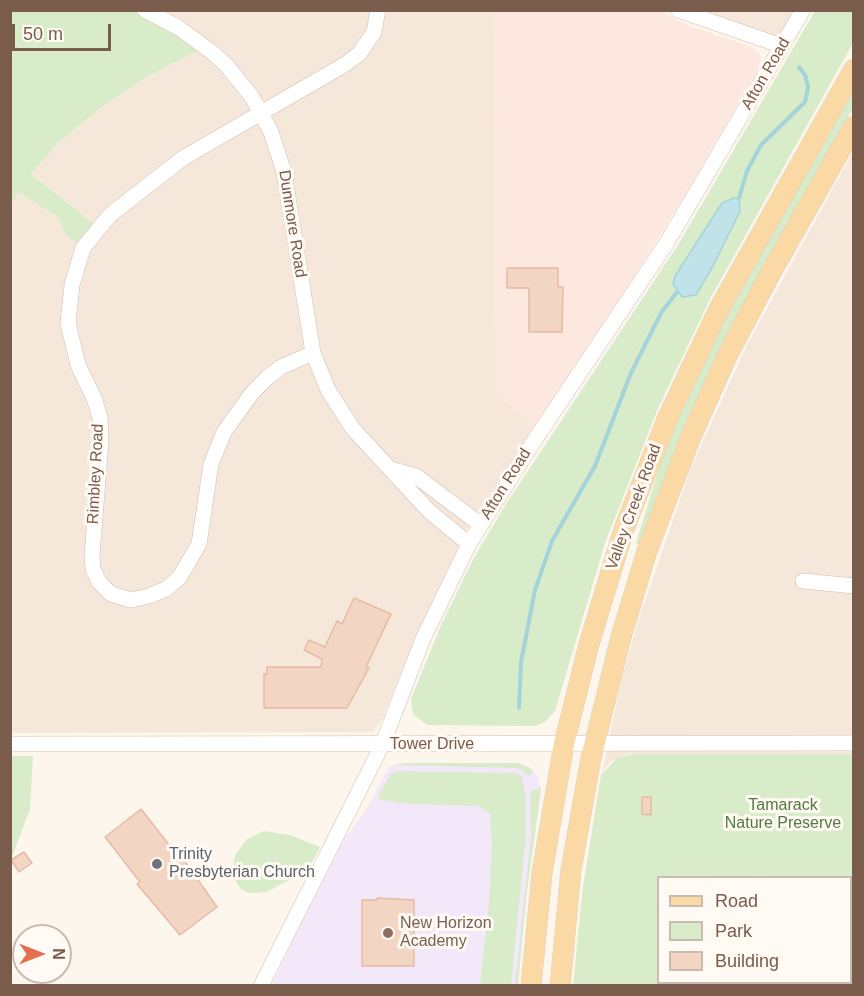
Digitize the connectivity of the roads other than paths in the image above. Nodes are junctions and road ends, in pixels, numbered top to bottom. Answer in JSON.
{"nodes":[{"id":1,"x":145,"y":10,"type":"edge"},
{"id":2,"x":378,"y":10,"type":"edge"},
{"id":3,"x":678,"y":10,"type":"edge"},
{"id":4,"x":803,"y":10,"type":"edge"},
{"id":5,"x":783,"y":46,"type":"junction"},
{"id":6,"x":854,"y":69,"type":"edge"},
{"id":7,"x":261,"y":113,"type":"junction"},
{"id":8,"x":854,"y":126,"type":"edge"},
{"id":9,"x":314,"y":353,"type":"junction"},
{"id":10,"x":394,"y":470,"type":"junction"},
{"id":11,"x":481,"y":525,"type":"junction"},
{"id":12,"x":469,"y":544,"type":"junction"},
{"id":13,"x":803,"y":581,"type":"dead end"},
{"id":14,"x":854,"y":586,"type":"edge"},
{"id":15,"x":854,"y":743,"type":"edge"},
{"id":16,"x":10,"y":744,"type":"edge"},
{"id":17,"x":564,"y":744,"type":"junction"},
{"id":18,"x":594,"y":744,"type":"junction"},
{"id":19,"x":382,"y":745,"type":"junction"},
{"id":20,"x":261,"y":986,"type":"edge"},
{"id":21,"x":531,"y":986,"type":"edge"},
{"id":22,"x":560,"y":986,"type":"edge"}],
"edges":[{"from":1,"to":7,"type":"street","name":"Dunmore Road"},
{"from":2,"to":7,"type":"street","name":"Rimbley Road"},
{"from":3,"to":5,"type":"street"},
{"from":4,"to":5,"type":"street","name":"Afton Road"},
{"from":5,"to":11,"type":"street","name":"Afton Road"},
{"from":6,"to":17,"type":"main road","name":"Valley Creek Road"},
{"from":7,"to":9,"type":"street","name":"Dunmore Road"},
{"from":7,"to":9,"type":"street","name":"Rimbley Road"},
{"from":8,"to":18,"type":"main road","name":"Valley Creek Road"},
{"from":9,"to":10,"type":"street","name":"Dunmore Road"},
{"from":10,"to":11,"type":"street","name":"Dunmore Road"},
{"from":10,"to":12,"type":"street","name":"Dunmore Road"},
{"from":11,"to":12,"type":"street","name":"Afton Road"},
{"from":12,"to":19,"type":"street","name":"Afton Road"},
{"from":13,"to":14,"type":"street"},
{"from":15,"to":18,"type":"street","name":"Tower Drive"},
{"from":16,"to":19,"type":"street","name":"Tower Drive"},
{"from":17,"to":18,"type":"street","name":"Tower Drive"},
{"from":17,"to":19,"type":"street","name":"Tower Drive"},
{"from":17,"to":21,"type":"main road","name":"Valley Creek Road"},
{"from":18,"to":22,"type":"main road","name":"Valley Creek Road"},
{"from":19,"to":20,"type":"street","name":"Afton Road"}]}
